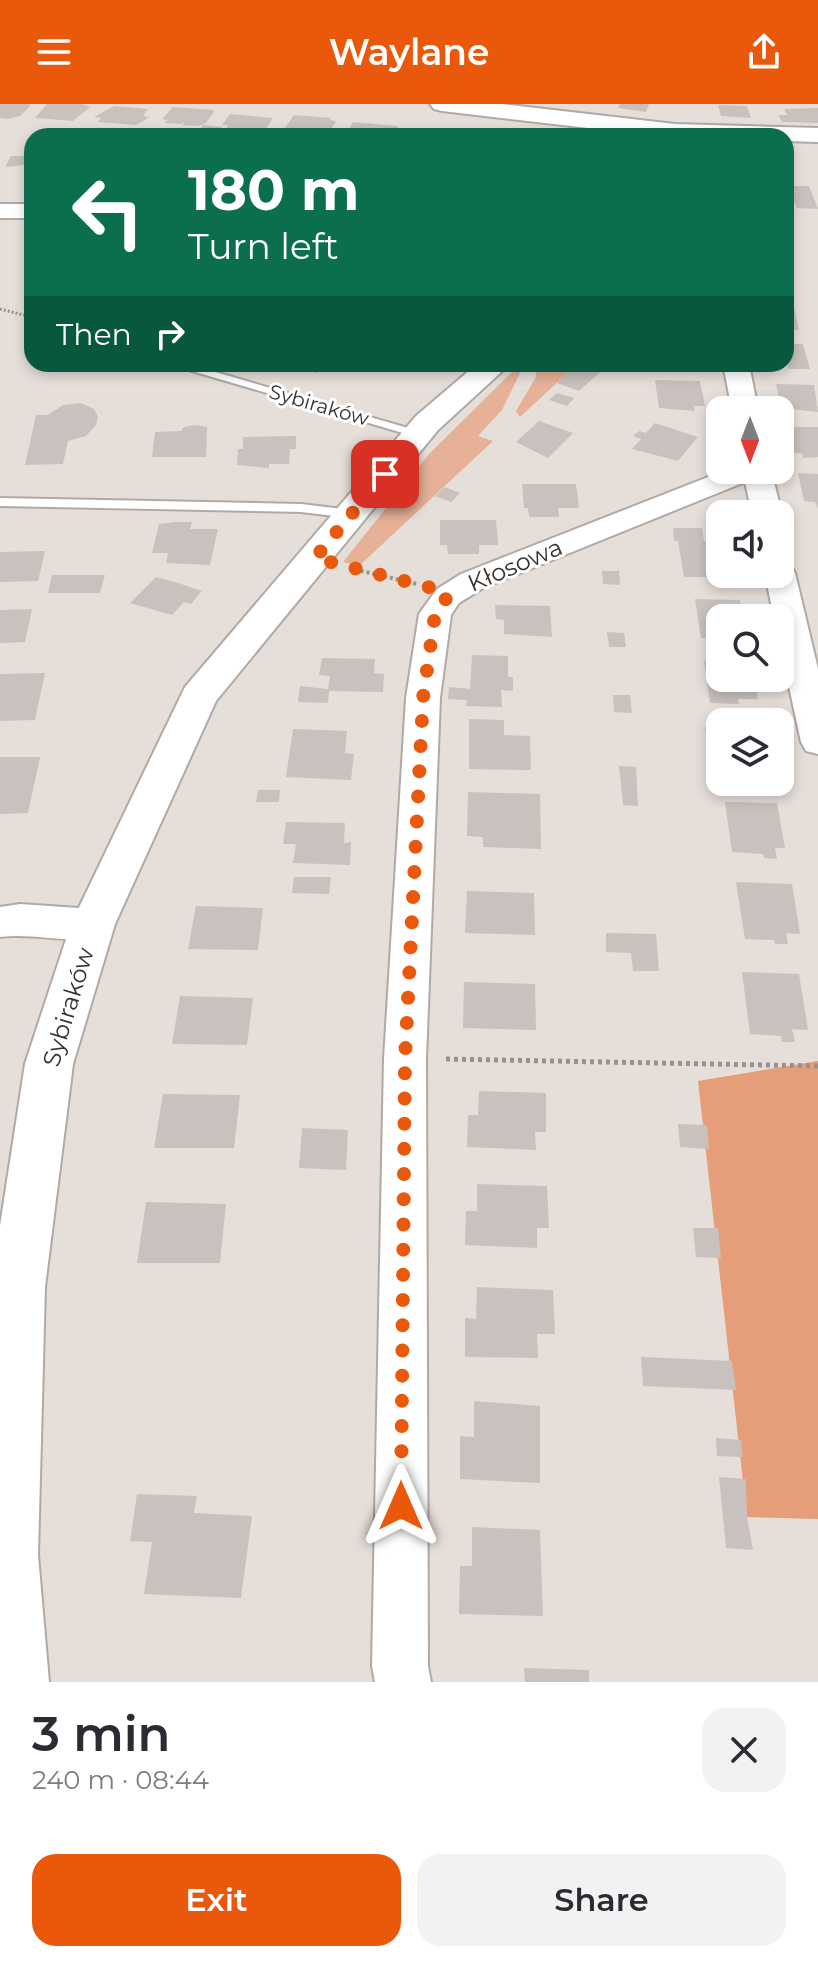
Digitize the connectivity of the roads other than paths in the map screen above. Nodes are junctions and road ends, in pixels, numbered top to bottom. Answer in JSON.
{"nodes":[{"id":1,"x":442,"y":104,"type":"edge"},
{"id":2,"x":628,"y":128,"type":"edge"},
{"id":3,"x":794,"y":135,"type":"edge"},
{"id":4,"x":818,"y":135,"type":"edge"},
{"id":5,"x":0,"y":211,"type":"edge"},
{"id":6,"x":24,"y":211,"type":"edge"},
{"id":7,"x":202,"y":372,"type":"edge"},
{"id":8,"x":486,"y":372,"type":"edge"},
{"id":9,"x":738,"y":372,"type":"edge"},
{"id":10,"x":742,"y":396,"type":"edge"},
{"id":11,"x":418,"y":433,"type":"junction"},
{"id":12,"x":718,"y":484,"type":"edge"},
{"id":13,"x":0,"y":502,"type":"edge"},
{"id":14,"x":351,"y":514,"type":"junction"},
{"id":15,"x":783,"y":588,"type":"edge"},
{"id":16,"x":818,"y":742,"type":"edge"},
{"id":17,"x":0,"y":922,"type":"edge"},
{"id":18,"x":93,"y":924,"type":"junction"},
{"id":19,"x":17,"y":1682,"type":"edge"},
{"id":20,"x":403,"y":1682,"type":"edge"}],
"edges":[{"from":1,"to":2,"type":"street"},
{"from":3,"to":4,"type":"street"},
{"from":5,"to":6,"type":"street"},
{"from":7,"to":11,"type":"lane","name":"Sybiraków"},
{"from":8,"to":11,"type":"street","name":"Sybiraków"},
{"from":9,"to":10,"type":"street"},
{"from":11,"to":14,"type":"street","name":"Sybiraków"},
{"from":12,"to":20,"type":"street","name":"Kłosowa"},
{"from":13,"to":14,"type":"lane"},
{"from":14,"to":18,"type":"street","name":"Sybiraków"},
{"from":15,"to":16,"type":"street"},
{"from":17,"to":18,"type":"street"},
{"from":18,"to":19,"type":"street","name":"Sybiraków"}]}
